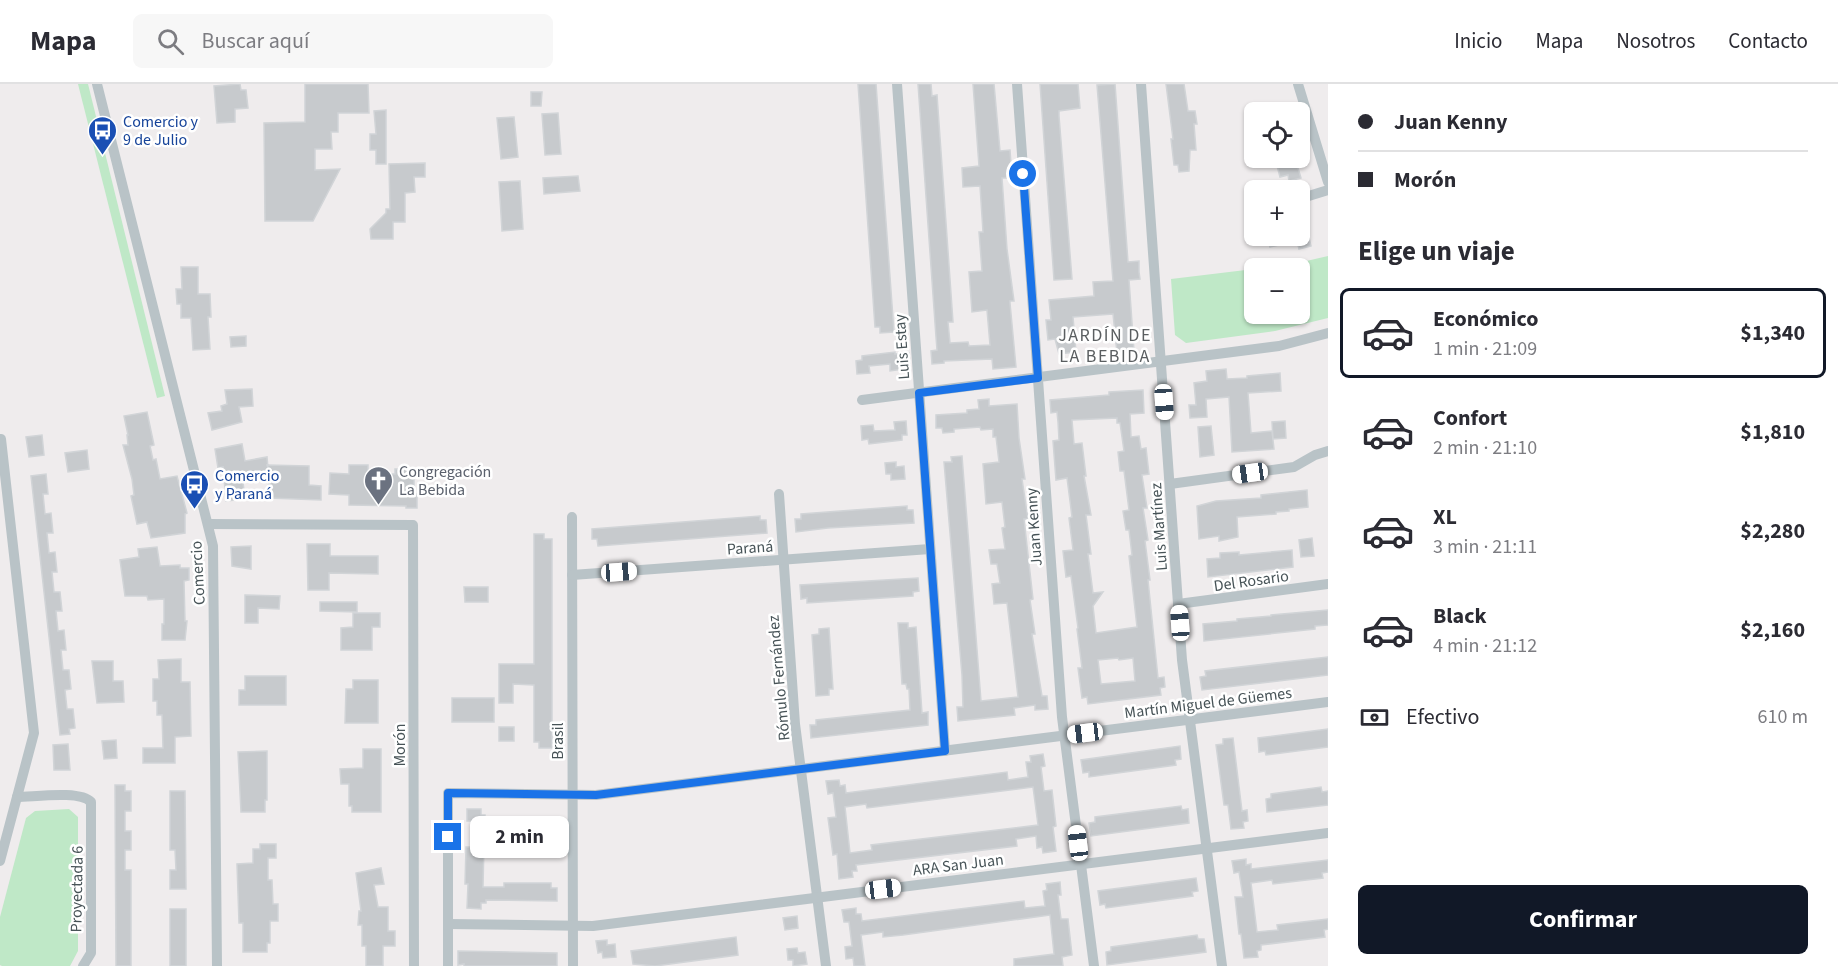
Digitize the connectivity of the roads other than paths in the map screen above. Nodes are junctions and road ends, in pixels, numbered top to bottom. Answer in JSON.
{"nodes":[{"id":1,"x":97,"y":84,"type":"edge"},
{"id":2,"x":897,"y":84,"type":"edge"},
{"id":3,"x":1017,"y":84,"type":"edge"},
{"id":4,"x":1140,"y":84,"type":"edge"},
{"id":5,"x":1298,"y":84,"type":"edge"},
{"id":6,"x":1328,"y":182,"type":"edge"},
{"id":7,"x":1328,"y":190,"type":"edge"},
{"id":8,"x":1310,"y":196,"type":"edge"},
{"id":9,"x":1328,"y":333,"type":"edge"},
{"id":10,"x":1161,"y":362,"type":"junction"},
{"id":11,"x":1038,"y":378,"type":"junction"},
{"id":12,"x":919,"y":393,"type":"junction"},
{"id":13,"x":862,"y":400,"type":"dead end"},
{"id":14,"x":1,"y":439,"type":"edge"},
{"id":15,"x":1328,"y":451,"type":"edge"},
{"id":16,"x":1170,"y":484,"type":"junction"},
{"id":17,"x":779,"y":494,"type":"dead end"},
{"id":18,"x":3,"y":497,"type":"edge"},
{"id":19,"x":572,"y":517,"type":"dead end"},
{"id":20,"x":208,"y":524,"type":"junction"},
{"id":21,"x":930,"y":549,"type":"junction"},
{"id":22,"x":783,"y":560,"type":"junction"},
{"id":23,"x":572,"y":575,"type":"junction"},
{"id":24,"x":1328,"y":584,"type":"edge"},
{"id":25,"x":1178,"y":604,"type":"junction"},
{"id":26,"x":1328,"y":702,"type":"edge"},
{"id":27,"x":1190,"y":720,"type":"junction"},
{"id":28,"x":1064,"y":736,"type":"junction"},
{"id":29,"x":945,"y":751,"type":"junction"},
{"id":30,"x":801,"y":769,"type":"junction"},
{"id":31,"x":573,"y":795,"type":"junction"},
{"id":32,"x":17,"y":797,"type":"junction"},
{"id":33,"x":1328,"y":833,"type":"edge"},
{"id":34,"x":1207,"y":848,"type":"junction"},
{"id":35,"x":0,"y":861,"type":"edge"},
{"id":36,"x":1081,"y":864,"type":"junction"},
{"id":37,"x":818,"y":897,"type":"junction"},
{"id":38,"x":448,"y":924,"type":"junction"},
{"id":39,"x":573,"y":925,"type":"junction"},
{"id":40,"x":83,"y":966,"type":"edge"},
{"id":41,"x":217,"y":966,"type":"edge"},
{"id":42,"x":414,"y":966,"type":"edge"},
{"id":43,"x":448,"y":966,"type":"edge"},
{"id":44,"x":573,"y":966,"type":"edge"},
{"id":45,"x":826,"y":966,"type":"edge"},
{"id":46,"x":1094,"y":966,"type":"edge"},
{"id":47,"x":1222,"y":966,"type":"edge"}],
"edges":[{"from":1,"to":20,"type":"street","name":"Comercio"},
{"from":2,"to":12,"type":"street","name":"Luis Estay"},
{"from":3,"to":11,"type":"street","name":"Juan Kenny"},
{"from":4,"to":10,"type":"street","name":"Luis Martínez"},
{"from":5,"to":6,"type":"street"},
{"from":7,"to":8,"type":"street"},
{"from":9,"to":10,"type":"street"},
{"from":10,"to":11,"type":"street"},
{"from":10,"to":16,"type":"street","name":"Luis Martínez"},
{"from":11,"to":12,"type":"street"},
{"from":11,"to":28,"type":"street","name":"Juan Kenny"},
{"from":12,"to":13,"type":"street"},
{"from":12,"to":21,"type":"street","name":"Luis Estay"},
{"from":14,"to":18,"type":"street"},
{"from":15,"to":16,"type":"street"},
{"from":16,"to":25,"type":"street","name":"Luis Martínez"},
{"from":17,"to":22,"type":"street","name":"Rómulo Fernández"},
{"from":18,"to":32,"type":"street"},
{"from":19,"to":23,"type":"street","name":"Brasil"},
{"from":20,"to":41,"type":"street","name":"Comercio"},
{"from":20,"to":42,"type":"street","name":"Morón"},
{"from":21,"to":22,"type":"street","name":"Paraná"},
{"from":21,"to":29,"type":"street","name":"Luis Estay"},
{"from":22,"to":23,"type":"street","name":"Paraná"},
{"from":22,"to":30,"type":"street","name":"Rómulo Fernández"},
{"from":23,"to":31,"type":"street","name":"Brasil"},
{"from":24,"to":25,"type":"street","name":"Del Rosario"},
{"from":25,"to":27,"type":"street","name":"Luis Martínez"},
{"from":26,"to":27,"type":"street","name":"Martín Miguel de Güemes"},
{"from":27,"to":28,"type":"street","name":"Martín Miguel de Güemes"},
{"from":27,"to":34,"type":"street","name":"Luis Martínez"},
{"from":28,"to":29,"type":"street","name":"Martín Miguel de Güemes"},
{"from":28,"to":36,"type":"street","name":"Juan Kenny"},
{"from":29,"to":30,"type":"street","name":"Martín Miguel de Güemes"},
{"from":30,"to":31,"type":"street","name":"Martín Miguel de Güemes"},
{"from":30,"to":37,"type":"street","name":"Rómulo Fernández"},
{"from":31,"to":38,"type":"street","name":"Martín Miguel de Güemes"},
{"from":31,"to":39,"type":"street","name":"Brasil"},
{"from":32,"to":35,"type":"street"},
{"from":32,"to":40,"type":"street","name":"Proyectada 6"},
{"from":33,"to":34,"type":"street","name":"ARA San Juan"},
{"from":34,"to":36,"type":"street","name":"ARA San Juan"},
{"from":34,"to":47,"type":"street","name":"Luis Martínez"},
{"from":36,"to":37,"type":"street","name":"ARA San Juan"},
{"from":36,"to":46,"type":"street","name":"Juan Kenny"},
{"from":37,"to":39,"type":"street","name":"ARA San Juan"},
{"from":37,"to":45,"type":"street","name":"Rómulo Fernández"},
{"from":38,"to":39,"type":"street","name":"ARA San Juan"},
{"from":38,"to":43,"type":"street"},
{"from":39,"to":44,"type":"street","name":"Brasil"}]}
